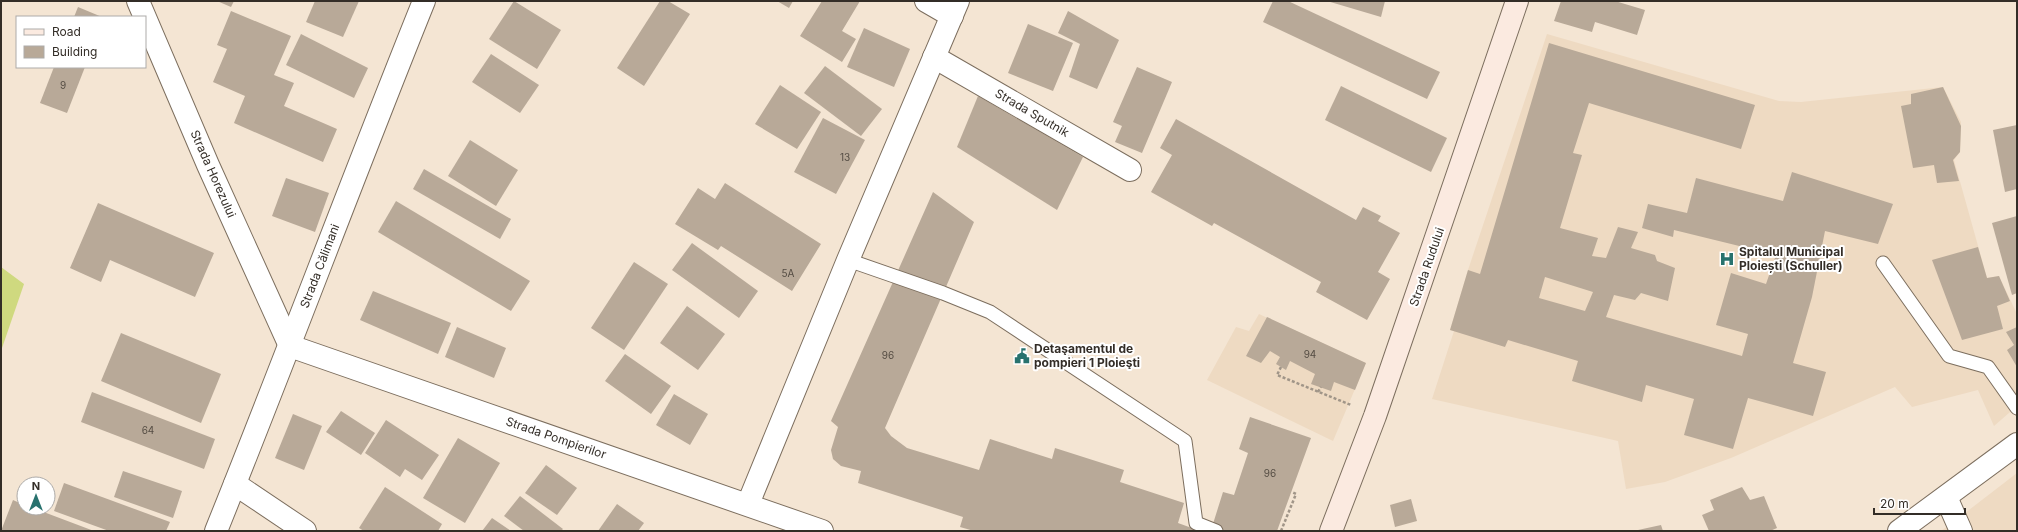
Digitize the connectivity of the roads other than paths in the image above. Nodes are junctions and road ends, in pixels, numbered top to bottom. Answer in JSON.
{"nodes":[{"id":1,"x":138,"y":1,"type":"edge"},
{"id":2,"x":424,"y":1,"type":"edge"},
{"id":3,"x":926,"y":1,"type":"edge"},
{"id":4,"x":1517,"y":1,"type":"edge"},
{"id":5,"x":955,"y":9,"type":"edge"},
{"id":6,"x":144,"y":16,"type":"edge"},
{"id":7,"x":146,"y":20,"type":"edge"},
{"id":8,"x":934,"y":57,"type":"junction"},
{"id":9,"x":1130,"y":170,"type":"dead end"},
{"id":10,"x":848,"y":260,"type":"junction"},
{"id":11,"x":1883,"y":263,"type":"dead end"},
{"id":12,"x":290,"y":346,"type":"junction"},
{"id":13,"x":2017,"y":408,"type":"edge"},
{"id":14,"x":2017,"y":444,"type":"edge"},
{"id":15,"x":235,"y":484,"type":"junction"},
{"id":16,"x":1946,"y":497,"type":"junction"},
{"id":17,"x":748,"y":504,"type":"junction"},
{"id":18,"x":216,"y":531,"type":"edge"},
{"id":19,"x":305,"y":531,"type":"edge"},
{"id":20,"x":822,"y":531,"type":"edge"},
{"id":21,"x":1216,"y":531,"type":"edge"},
{"id":22,"x":1332,"y":531,"type":"edge"},
{"id":23,"x":1899,"y":531,"type":"edge"},
{"id":24,"x":1962,"y":531,"type":"edge"}],
"edges":[{"from":1,"to":6,"type":"street","name":"Strada Horezului"},
{"from":2,"to":12,"type":"street","name":"Strada Călimani"},
{"from":3,"to":5,"type":"street"},
{"from":4,"to":22,"type":"main road","name":"Strada Rudului"},
{"from":5,"to":8,"type":"street"},
{"from":7,"to":12,"type":"street","name":"Strada Horezului"},
{"from":8,"to":9,"type":"street","name":"Strada Sputnik"},
{"from":8,"to":10,"type":"street"},
{"from":10,"to":17,"type":"street"},
{"from":10,"to":21,"type":"lane"},
{"from":11,"to":13,"type":"lane"},
{"from":12,"to":15,"type":"street","name":"Strada Călimani"},
{"from":12,"to":17,"type":"street","name":"Strada Pompierilor"},
{"from":14,"to":16,"type":"street"},
{"from":15,"to":18,"type":"street","name":"Strada Călimani"},
{"from":15,"to":19,"type":"street"},
{"from":16,"to":23,"type":"street"},
{"from":16,"to":24,"type":"street"},
{"from":17,"to":20,"type":"street","name":"Strada Pompierilor"}]}
